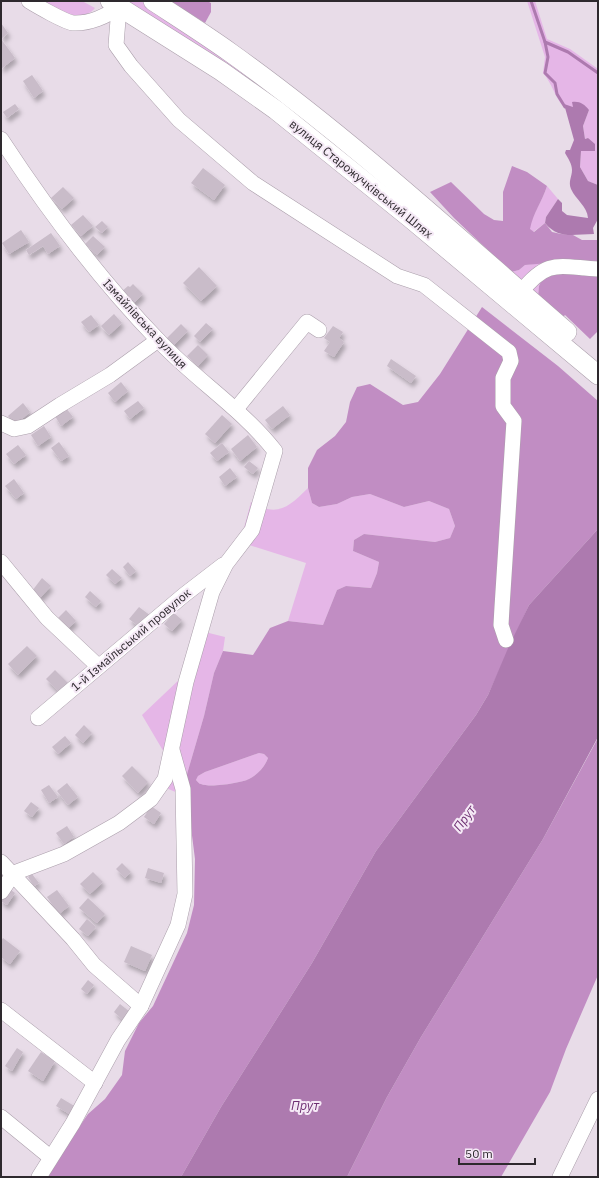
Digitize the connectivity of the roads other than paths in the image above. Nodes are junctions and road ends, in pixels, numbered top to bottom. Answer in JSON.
{"nodes":[{"id":1,"x":29,"y":1,"type":"edge"},
{"id":2,"x":153,"y":1,"type":"edge"},
{"id":3,"x":114,"y":4,"type":"edge"},
{"id":4,"x":288,"y":96,"type":"junction"},
{"id":5,"x":276,"y":110,"type":"junction"},
{"id":6,"x":1,"y":139,"type":"edge"},
{"id":7,"x":598,"y":269,"type":"edge"},
{"id":8,"x":521,"y":292,"type":"junction"},
{"id":9,"x":319,"y":330,"type":"dead end"},
{"id":10,"x":158,"y":340,"type":"junction"},
{"id":11,"x":575,"y":347,"type":"junction"},
{"id":12,"x":598,"y":358,"type":"edge"},
{"id":13,"x":598,"y":375,"type":"edge"},
{"id":14,"x":236,"y":409,"type":"junction"},
{"id":15,"x":1,"y":423,"type":"edge"},
{"id":16,"x":1,"y":562,"type":"edge"},
{"id":17,"x":226,"y":564,"type":"junction"},
{"id":18,"x":506,"y":640,"type":"dead end"},
{"id":19,"x":98,"y":666,"type":"junction"},
{"id":20,"x":38,"y":718,"type":"dead end"},
{"id":21,"x":172,"y":749,"type":"junction"},
{"id":22,"x":1,"y":862,"type":"edge"},
{"id":23,"x":14,"y":873,"type":"junction"},
{"id":24,"x":1,"y":892,"type":"edge"},
{"id":25,"x":141,"y":1006,"type":"junction"},
{"id":26,"x":1,"y":1010,"type":"edge"},
{"id":27,"x":95,"y":1083,"type":"junction"},
{"id":28,"x":598,"y":1099,"type":"edge"},
{"id":29,"x":1,"y":1117,"type":"edge"},
{"id":30,"x":50,"y":1157,"type":"junction"},
{"id":31,"x":39,"y":1177,"type":"edge"},
{"id":32,"x":561,"y":1177,"type":"edge"}],
"edges":[{"from":1,"to":3,"type":"street"},
{"from":2,"to":4,"type":"main road","name":"вулиця Старожучківський Шлях"},
{"from":3,"to":5,"type":"main road","name":"вулиця Старожучківський Шлях"},
{"from":3,"to":18,"type":"street"},
{"from":4,"to":5,"type":"main road"},
{"from":4,"to":8,"type":"main road","name":"вулиця Старожучківський Шлях"},
{"from":5,"to":11,"type":"main road","name":"вулиця Старожучківський Шлях"},
{"from":6,"to":10,"type":"street","name":"Ізмайлівська вулиця"},
{"from":7,"to":8,"type":"street"},
{"from":8,"to":11,"type":"main road","name":"вулиця Старожучківський Шлях"},
{"from":9,"to":14,"type":"street"},
{"from":10,"to":14,"type":"street","name":"Ізмайлівська вулиця"},
{"from":10,"to":15,"type":"street"},
{"from":11,"to":12,"type":"main road","name":"вулиця Старожучківський Шлях"},
{"from":11,"to":13,"type":"main road","name":"вулиця Старожучківський Шлях"},
{"from":14,"to":17,"type":"street","name":"Ізмайлівська вулиця"},
{"from":16,"to":19,"type":"street"},
{"from":17,"to":19,"type":"street","name":"1-й Ізмаїльський провулок"},
{"from":17,"to":21,"type":"street"},
{"from":19,"to":20,"type":"street","name":"1-й Ізмаїльський провулок"},
{"from":21,"to":23,"type":"street"},
{"from":21,"to":25,"type":"street"},
{"from":22,"to":23,"type":"street"},
{"from":23,"to":24,"type":"street"},
{"from":23,"to":25,"type":"street"},
{"from":25,"to":27,"type":"street"},
{"from":26,"to":27,"type":"street"},
{"from":27,"to":30,"type":"street"},
{"from":28,"to":32,"type":"street"},
{"from":29,"to":30,"type":"street"},
{"from":30,"to":31,"type":"street"}]}
